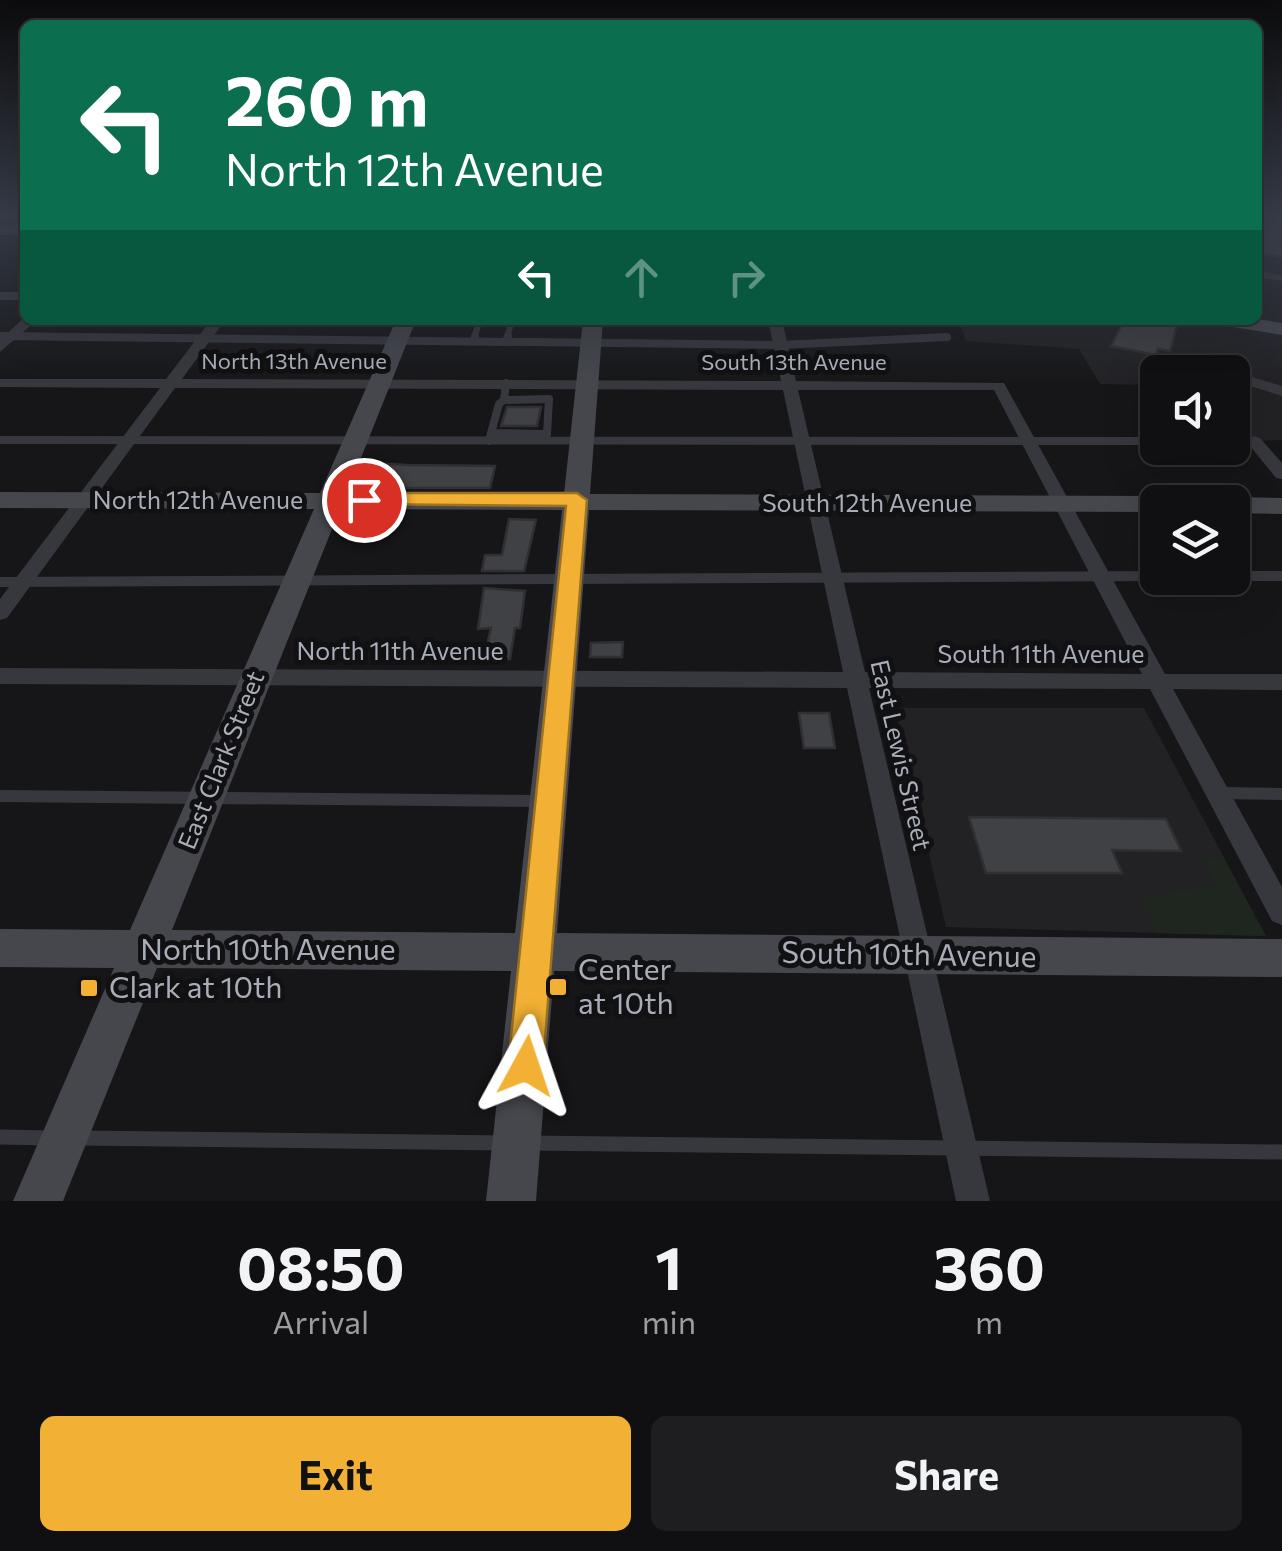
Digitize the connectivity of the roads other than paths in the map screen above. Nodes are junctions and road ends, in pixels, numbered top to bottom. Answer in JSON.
{"nodes":[{"id":1,"x":214,"y":325,"type":"edge"},
{"id":2,"x":478,"y":325,"type":"edge"},
{"id":3,"x":511,"y":325,"type":"edge"},
{"id":4,"x":402,"y":330,"type":"edge"},
{"id":5,"x":592,"y":331,"type":"edge"},
{"id":6,"x":778,"y":332,"type":"edge"},
{"id":7,"x":7,"y":336,"type":"edge"},
{"id":8,"x":206,"y":336,"type":"junction"},
{"id":9,"x":947,"y":336,"type":"dead end"},
{"id":10,"x":473,"y":342,"type":"junction"},
{"id":11,"x":506,"y":342,"type":"junction"},
{"id":12,"x":0,"y":348,"type":"edge"},
{"id":13,"x":1250,"y":381,"type":"edge"},
{"id":14,"x":0,"y":383,"type":"edge"},
{"id":15,"x":171,"y":383,"type":"junction"},
{"id":16,"x":376,"y":383,"type":"junction"},
{"id":17,"x":790,"y":385,"type":"junction"},
{"id":18,"x":563,"y":389,"type":"junction"},
{"id":19,"x":505,"y":392,"type":"junction"},
{"id":20,"x":1282,"y":392,"type":"edge"},
{"id":21,"x":490,"y":437,"type":"junction"},
{"id":22,"x":0,"y":440,"type":"edge"},
{"id":23,"x":128,"y":441,"type":"junction"},
{"id":24,"x":352,"y":441,"type":"junction"},
{"id":25,"x":802,"y":441,"type":"junction"},
{"id":26,"x":1029,"y":441,"type":"junction"},
{"id":27,"x":1140,"y":441,"type":"edge"},
{"id":28,"x":1250,"y":441,"type":"edge"},
{"id":29,"x":1254,"y":441,"type":"joint"},
{"id":30,"x":583,"y":442,"type":"junction"},
{"id":31,"x":1282,"y":474,"type":"edge"},
{"id":32,"x":0,"y":500,"type":"edge"},
{"id":33,"x":84,"y":500,"type":"junction"},
{"id":34,"x":328,"y":500,"type":"junction"},
{"id":35,"x":577,"y":500,"type":"junction"},
{"id":36,"x":816,"y":503,"type":"junction"},
{"id":37,"x":1062,"y":504,"type":"junction"},
{"id":38,"x":1140,"y":504,"type":"edge"},
{"id":39,"x":1250,"y":505,"type":"edge"},
{"id":40,"x":1282,"y":506,"type":"edge"},
{"id":41,"x":1140,"y":576,"type":"edge"},
{"id":42,"x":1250,"y":576,"type":"edge"},
{"id":43,"x":1282,"y":576,"type":"edge"},
{"id":44,"x":1102,"y":577,"type":"junction"},
{"id":45,"x":833,"y":578,"type":"junction"},
{"id":46,"x":570,"y":579,"type":"junction"},
{"id":47,"x":295,"y":580,"type":"junction"},
{"id":48,"x":0,"y":582,"type":"edge"},
{"id":49,"x":23,"y":582,"type":"junction"},
{"id":50,"x":0,"y":613,"type":"edge"},
{"id":51,"x":0,"y":676,"type":"edge"},
{"id":52,"x":255,"y":678,"type":"junction"},
{"id":53,"x":560,"y":680,"type":"junction"},
{"id":54,"x":856,"y":680,"type":"junction"},
{"id":55,"x":1158,"y":682,"type":"junction"},
{"id":56,"x":1282,"y":682,"type":"edge"},
{"id":57,"x":1218,"y":793,"type":"junction"},
{"id":58,"x":1282,"y":794,"type":"edge"},
{"id":59,"x":0,"y":796,"type":"edge"},
{"id":60,"x":205,"y":798,"type":"junction"},
{"id":61,"x":550,"y":801,"type":"junction"},
{"id":62,"x":1282,"y":913,"type":"edge"},
{"id":63,"x":0,"y":948,"type":"edge"},
{"id":64,"x":143,"y":949,"type":"junction"},
{"id":65,"x":536,"y":952,"type":"junction"},
{"id":66,"x":918,"y":955,"type":"junction"},
{"id":67,"x":1282,"y":958,"type":"edge"},
{"id":68,"x":0,"y":1137,"type":"edge"},
{"id":69,"x":65,"y":1138,"type":"junction"},
{"id":70,"x":519,"y":1143,"type":"junction"},
{"id":71,"x":961,"y":1148,"type":"junction"},
{"id":72,"x":1282,"y":1152,"type":"edge"},
{"id":73,"x":38,"y":1201,"type":"edge"},
{"id":74,"x":511,"y":1201,"type":"edge"},
{"id":75,"x":973,"y":1201,"type":"edge"}],
"edges":[{"from":1,"to":8,"type":"street"},
{"from":2,"to":10,"type":"lane"},
{"from":3,"to":11,"type":"lane"},
{"from":4,"to":8,"type":"lane"},
{"from":4,"to":10,"type":"lane"},
{"from":4,"to":16,"type":"street","name":"East Clark Street"},
{"from":5,"to":6,"type":"lane"},
{"from":5,"to":11,"type":"lane"},
{"from":5,"to":18,"type":"street"},
{"from":6,"to":9,"type":"lane"},
{"from":6,"to":17,"type":"street","name":"East Lewis Street"},
{"from":7,"to":8,"type":"lane"},
{"from":7,"to":12,"type":"street"},
{"from":8,"to":15,"type":"street"},
{"from":10,"to":11,"type":"lane"},
{"from":13,"to":20,"type":"street"},
{"from":14,"to":15,"type":"street","name":"North 13th Avenue"},
{"from":15,"to":16,"type":"street","name":"North 13th Avenue"},
{"from":15,"to":23,"type":"street"},
{"from":16,"to":19,"type":"street","name":"North 13th Avenue"},
{"from":16,"to":24,"type":"street","name":"East Clark Street"},
{"from":17,"to":18,"type":"street","name":"South 13th Avenue"},
{"from":17,"to":25,"type":"street","name":"East Lewis Street"},
{"from":17,"to":26,"type":"street","name":"South 13th Avenue"},
{"from":18,"to":19,"type":"street","name":"North 13th Avenue"},
{"from":18,"to":21,"type":"lane"},
{"from":18,"to":30,"type":"street"},
{"from":19,"to":21,"type":"lane"},
{"from":21,"to":24,"type":"lane"},
{"from":21,"to":30,"type":"lane"},
{"from":22,"to":23,"type":"lane"},
{"from":23,"to":24,"type":"lane"},
{"from":23,"to":33,"type":"street"},
{"from":24,"to":34,"type":"street","name":"East Clark Street"},
{"from":25,"to":26,"type":"lane"},
{"from":25,"to":30,"type":"lane"},
{"from":25,"to":36,"type":"street","name":"East Lewis Street"},
{"from":26,"to":27,"type":"lane"},
{"from":26,"to":37,"type":"street"},
{"from":28,"to":29,"type":"lane"},
{"from":29,"to":31,"type":"street"},
{"from":30,"to":35,"type":"street"},
{"from":32,"to":33,"type":"street","name":"North 12th Avenue"},
{"from":33,"to":34,"type":"street","name":"North 12th Avenue"},
{"from":33,"to":49,"type":"street"},
{"from":34,"to":35,"type":"street","name":"North 12th Avenue"},
{"from":34,"to":47,"type":"street","name":"East Clark Street"},
{"from":35,"to":36,"type":"street","name":"South 12th Avenue"},
{"from":35,"to":46,"type":"street"},
{"from":36,"to":37,"type":"street","name":"South 12th Avenue"},
{"from":36,"to":45,"type":"street","name":"East Lewis Street"},
{"from":37,"to":38,"type":"street","name":"South 12th Avenue"},
{"from":37,"to":44,"type":"street"},
{"from":39,"to":40,"type":"street"},
{"from":41,"to":44,"type":"lane"},
{"from":42,"to":43,"type":"lane"},
{"from":44,"to":45,"type":"lane"},
{"from":44,"to":55,"type":"street"},
{"from":45,"to":46,"type":"lane"},
{"from":45,"to":54,"type":"street","name":"East Lewis Street"},
{"from":46,"to":47,"type":"lane"},
{"from":46,"to":53,"type":"street"},
{"from":47,"to":49,"type":"lane"},
{"from":47,"to":52,"type":"street","name":"East Clark Street"},
{"from":48,"to":49,"type":"lane"},
{"from":49,"to":50,"type":"street"},
{"from":51,"to":52,"type":"street","name":"North 11th Avenue"},
{"from":52,"to":53,"type":"street","name":"North 11th Avenue"},
{"from":52,"to":60,"type":"street","name":"East Clark Street"},
{"from":53,"to":54,"type":"street","name":"South 11th Avenue"},
{"from":53,"to":61,"type":"street"},
{"from":54,"to":55,"type":"street","name":"South 11th Avenue"},
{"from":54,"to":66,"type":"street","name":"East Lewis Street"},
{"from":55,"to":56,"type":"street","name":"South 11th Avenue"},
{"from":55,"to":57,"type":"street"},
{"from":57,"to":58,"type":"lane"},
{"from":57,"to":62,"type":"street"},
{"from":59,"to":60,"type":"lane"},
{"from":60,"to":61,"type":"lane"},
{"from":60,"to":64,"type":"street","name":"East Clark Street"},
{"from":61,"to":65,"type":"street"},
{"from":63,"to":64,"type":"street","name":"North 10th Avenue"},
{"from":64,"to":65,"type":"street","name":"North 10th Avenue"},
{"from":64,"to":69,"type":"street","name":"East Clark Street"},
{"from":65,"to":66,"type":"street","name":"South 10th Avenue"},
{"from":65,"to":70,"type":"street"},
{"from":66,"to":67,"type":"street","name":"South 10th Avenue"},
{"from":66,"to":71,"type":"street","name":"East Lewis Street"},
{"from":68,"to":69,"type":"lane"},
{"from":69,"to":70,"type":"lane"},
{"from":69,"to":73,"type":"street","name":"East Clark Street"},
{"from":70,"to":71,"type":"lane"},
{"from":70,"to":74,"type":"street"},
{"from":71,"to":72,"type":"lane"},
{"from":71,"to":75,"type":"street","name":"East Lewis Street"}]}
